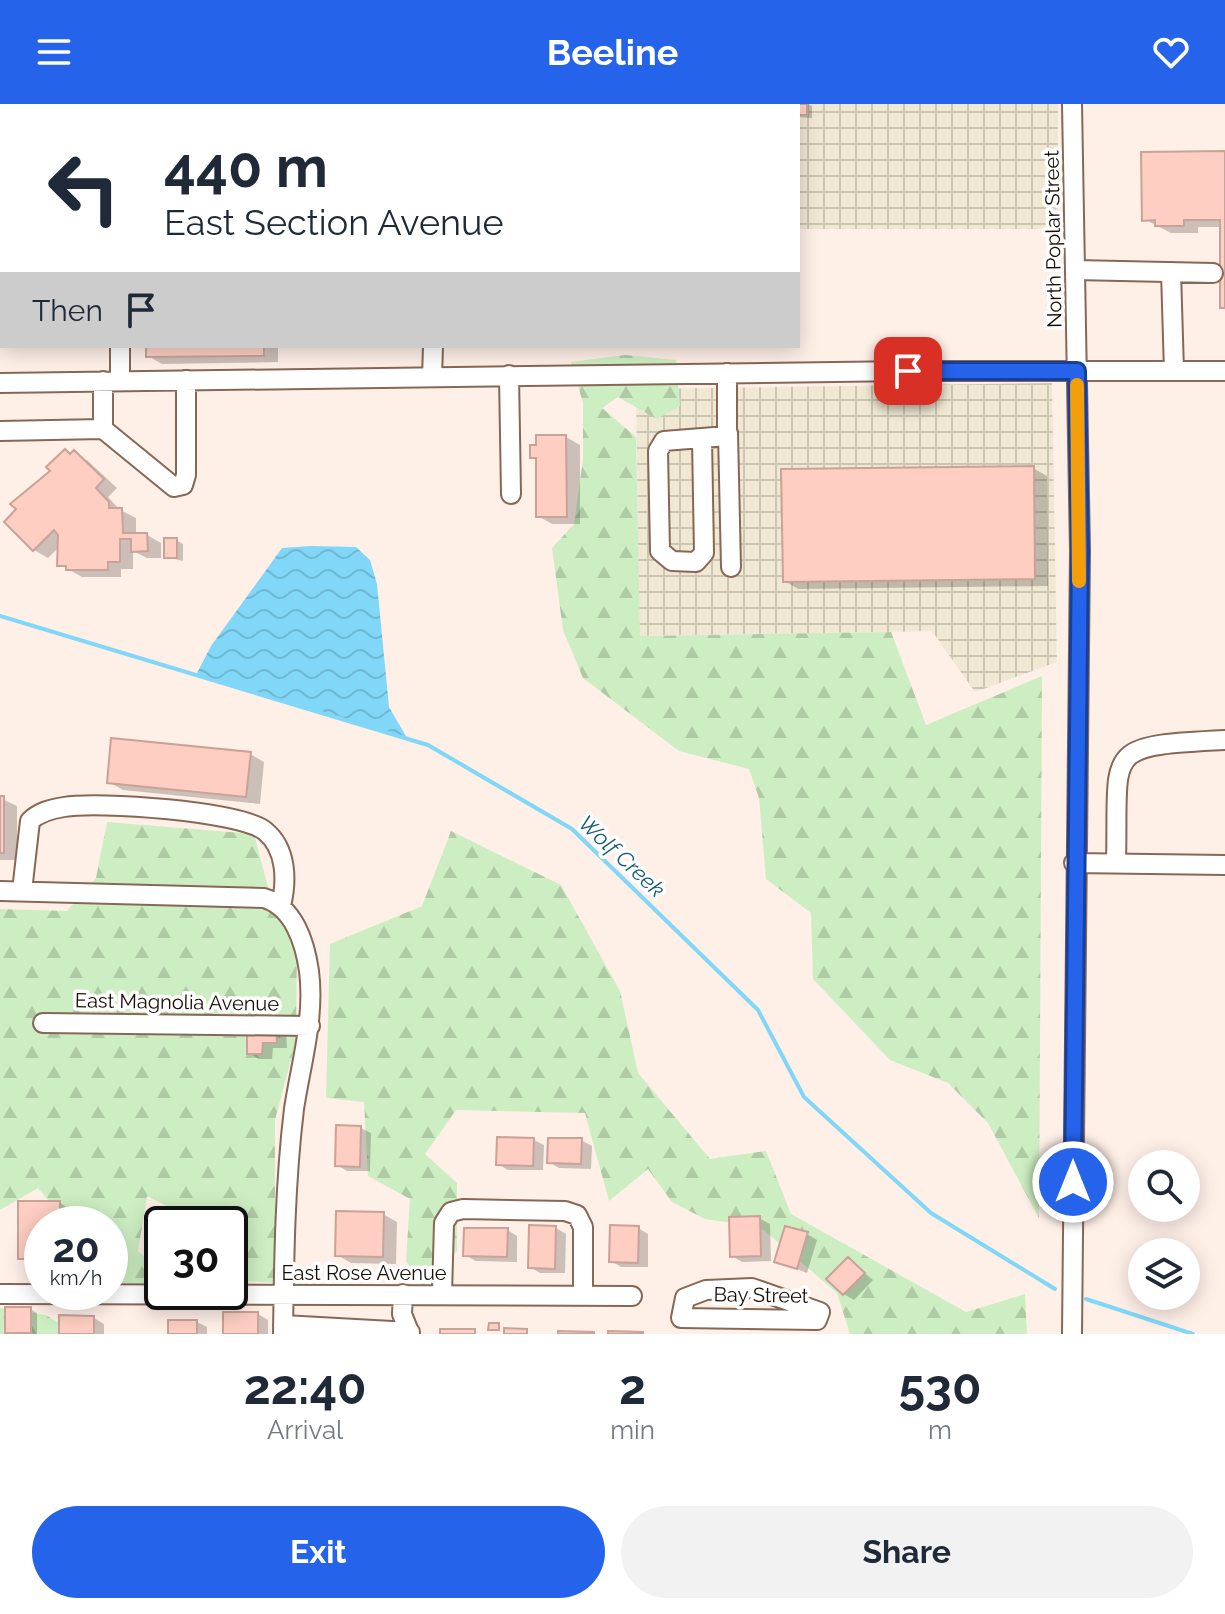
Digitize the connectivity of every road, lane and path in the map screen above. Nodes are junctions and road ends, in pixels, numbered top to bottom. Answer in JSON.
{"nodes":[{"id":1,"x":1072,"y":104,"type":"edge"},
{"id":2,"x":1075,"y":270,"type":"junction"},
{"id":3,"x":1171,"y":272,"type":"junction"},
{"id":4,"x":1213,"y":273,"type":"dead end"},
{"id":5,"x":120,"y":348,"type":"edge"},
{"id":6,"x":433,"y":348,"type":"edge"},
{"id":7,"x":1077,"y":371,"type":"junction"},
{"id":8,"x":1174,"y":371,"type":"junction"},
{"id":9,"x":1225,"y":371,"type":"edge"},
{"id":10,"x":727,"y":373,"type":"junction"},
{"id":11,"x":509,"y":375,"type":"junction"},
{"id":12,"x":432,"y":377,"type":"junction"},
{"id":13,"x":186,"y":380,"type":"junction"},
{"id":14,"x":112,"y":381,"type":"junction"},
{"id":15,"x":0,"y":383,"type":"edge"},
{"id":16,"x":103,"y":429,"type":"junction"},
{"id":17,"x":0,"y":431,"type":"edge"},
{"id":18,"x":728,"y":433,"type":"junction"},
{"id":19,"x":702,"y":439,"type":"junction"},
{"id":20,"x":511,"y":494,"type":"dead end"},
{"id":21,"x":731,"y":567,"type":"dead end"},
{"id":22,"x":1225,"y":740,"type":"edge"},
{"id":23,"x":1074,"y":863,"type":"junction"},
{"id":24,"x":1116,"y":863,"type":"junction"},
{"id":25,"x":1225,"y":865,"type":"edge"},
{"id":26,"x":0,"y":891,"type":"edge"},
{"id":27,"x":22,"y":891,"type":"junction"},
{"id":28,"x":281,"y":906,"type":"junction"},
{"id":29,"x":43,"y":1023,"type":"dead end"},
{"id":30,"x":310,"y":1026,"type":"junction"},
{"id":31,"x":0,"y":1294,"type":"edge"},
{"id":32,"x":403,"y":1294,"type":"junction"},
{"id":33,"x":442,"y":1294,"type":"junction"},
{"id":34,"x":283,"y":1295,"type":"junction"},
{"id":35,"x":583,"y":1296,"type":"junction"},
{"id":36,"x":632,"y":1296,"type":"dead end"},
{"id":37,"x":680,"y":1326,"type":"edge"},
{"id":38,"x":283,"y":1330,"type":"edge"},
{"id":39,"x":410,"y":1333,"type":"edge"},
{"id":40,"x":1072,"y":1334,"type":"edge"}],
"edges":[{"from":1,"to":2,"type":"street","name":"North Poplar Street"},
{"from":2,"to":3,"type":"street"},
{"from":2,"to":7,"type":"street","name":"North Poplar Street"},
{"from":3,"to":4,"type":"street"},
{"from":3,"to":8,"type":"street"},
{"from":5,"to":14,"type":"street"},
{"from":6,"to":12,"type":"street"},
{"from":7,"to":8,"type":"street"},
{"from":7,"to":10,"type":"street"},
{"from":7,"to":23,"type":"street","name":"North Poplar Street"},
{"from":8,"to":9,"type":"street"},
{"from":10,"to":11,"type":"street"},
{"from":10,"to":18,"type":"street"},
{"from":11,"to":12,"type":"street"},
{"from":11,"to":20,"type":"street"},
{"from":12,"to":13,"type":"street"},
{"from":13,"to":14,"type":"street"},
{"from":13,"to":16,"type":"street"},
{"from":14,"to":15,"type":"street"},
{"from":14,"to":16,"type":"street"},
{"from":16,"to":17,"type":"street"},
{"from":18,"to":19,"type":"street"},
{"from":18,"to":21,"type":"street"},
{"from":19,"to":19,"type":"street"},
{"from":22,"to":24,"type":"street"},
{"from":23,"to":24,"type":"street"},
{"from":23,"to":40,"type":"street","name":"North Poplar Street"},
{"from":24,"to":25,"type":"street"},
{"from":26,"to":27,"type":"street"},
{"from":27,"to":28,"type":"street"},
{"from":27,"to":28,"type":"street"},
{"from":28,"to":30,"type":"street"},
{"from":29,"to":30,"type":"street","name":"East Magnolia Avenue"},
{"from":30,"to":34,"type":"street"},
{"from":31,"to":34,"type":"street","name":"East Rose Avenue"},
{"from":32,"to":33,"type":"street","name":"East Rose Avenue"},
{"from":32,"to":34,"type":"street","name":"East Rose Avenue"},
{"from":32,"to":39,"type":"street"},
{"from":33,"to":35,"type":"street","name":"East Rose Avenue"},
{"from":33,"to":35,"type":"street"},
{"from":34,"to":38,"type":"street"},
{"from":35,"to":36,"type":"street","name":"East Rose Avenue"},
{"from":37,"to":37,"type":"street","name":"Bay Street"},
{"from":38,"to":39,"type":"street"}]}
